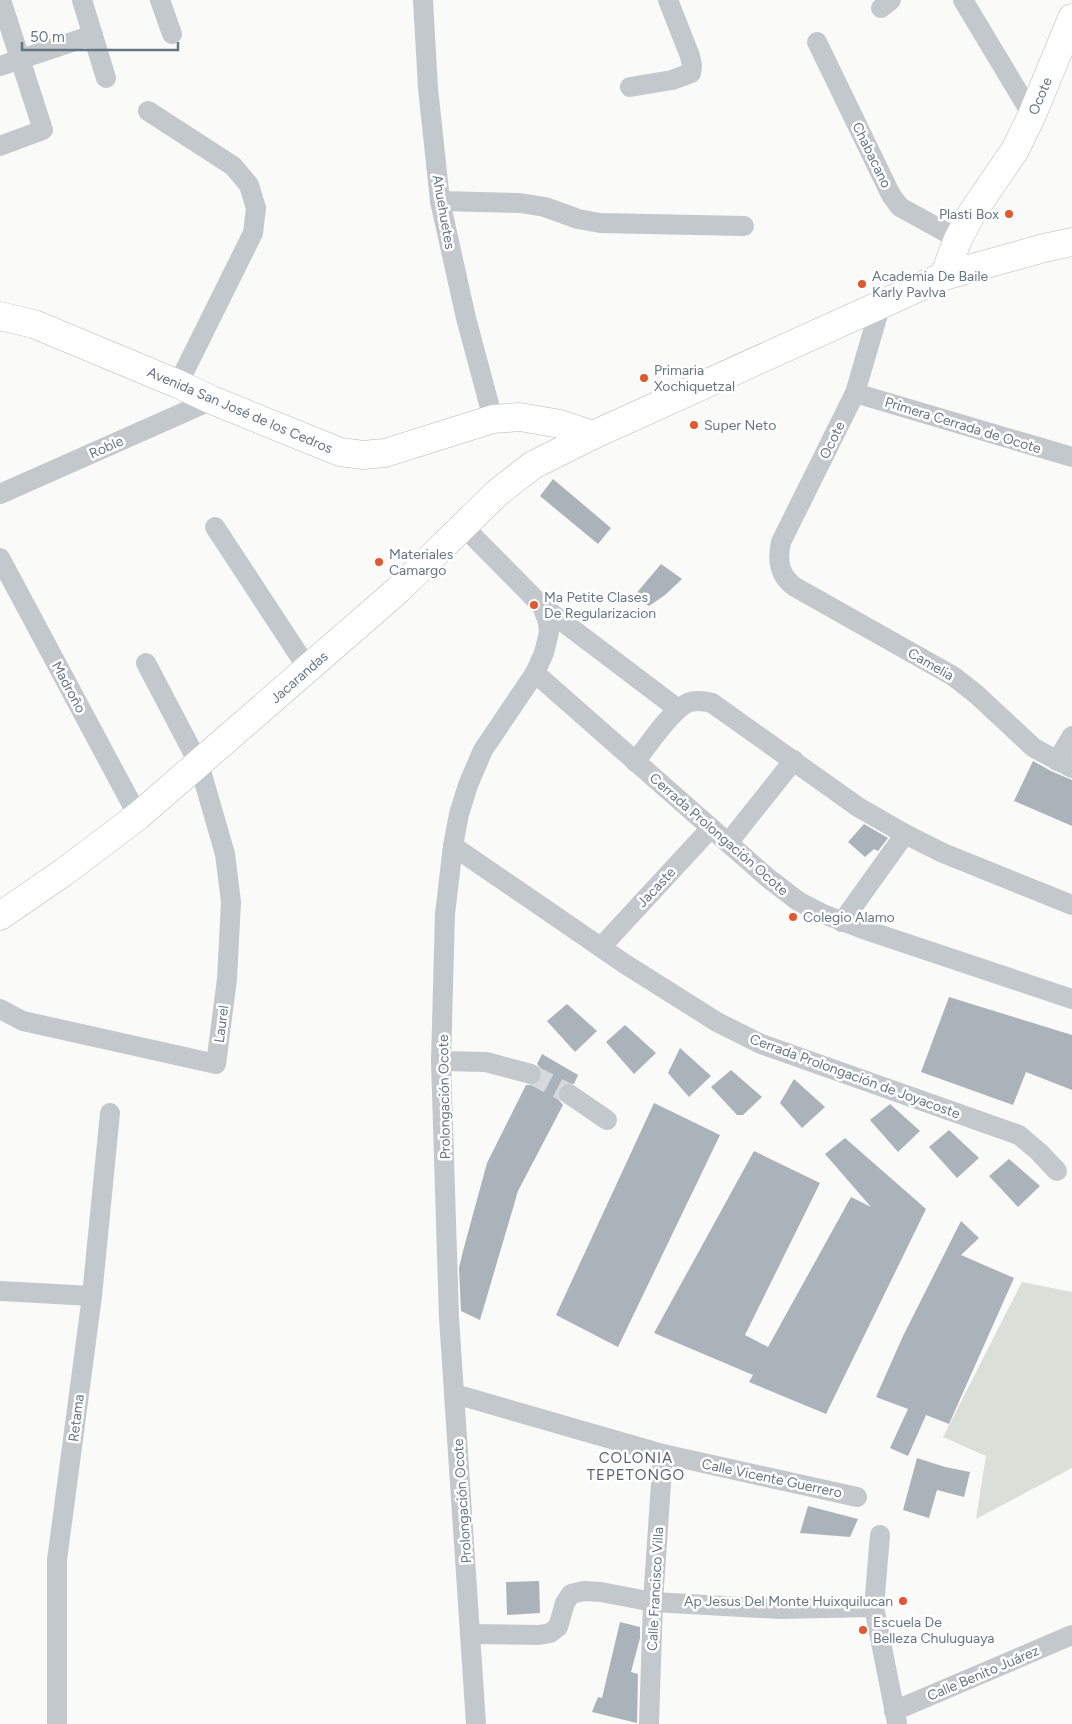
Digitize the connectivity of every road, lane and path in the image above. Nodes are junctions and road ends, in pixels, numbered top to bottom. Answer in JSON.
{"nodes":[{"id":1,"x":1,"y":0,"type":"edge"},
{"id":2,"x":82,"y":0,"type":"edge"},
{"id":3,"x":160,"y":0,"type":"edge"},
{"id":4,"x":423,"y":0,"type":"edge"},
{"id":5,"x":668,"y":0,"type":"edge"},
{"id":6,"x":963,"y":0,"type":"edge"},
{"id":7,"x":1072,"y":18,"type":"edge"},
{"id":8,"x":172,"y":34,"type":"dead end"},
{"id":9,"x":93,"y":35,"type":"junction"},
{"id":10,"x":817,"y":42,"type":"dead end"},
{"id":11,"x":20,"y":60,"type":"junction"},
{"id":12,"x":0,"y":66,"type":"edge"},
{"id":13,"x":106,"y":78,"type":"dead end"},
{"id":14,"x":630,"y":87,"type":"dead end"},
{"id":15,"x":148,"y":111,"type":"dead end"},
{"id":16,"x":1032,"y":115,"type":"junction"},
{"id":17,"x":0,"y":146,"type":"edge"},
{"id":18,"x":440,"y":200,"type":"junction"},
{"id":19,"x":744,"y":226,"type":"dead end"},
{"id":20,"x":958,"y":239,"type":"junction"},
{"id":21,"x":1072,"y":242,"type":"edge"},
{"id":22,"x":944,"y":276,"type":"junction"},
{"id":23,"x":881,"y":304,"type":"junction"},
{"id":24,"x":0,"y":316,"type":"edge"},
{"id":25,"x":178,"y":384,"type":"junction"},
{"id":26,"x":855,"y":393,"type":"junction"},
{"id":27,"x":212,"y":400,"type":"junction"},
{"id":28,"x":493,"y":419,"type":"junction"},
{"id":29,"x":593,"y":435,"type":"junction"},
{"id":30,"x":1072,"y":458,"type":"edge"},
{"id":31,"x":0,"y":494,"type":"edge"},
{"id":32,"x":464,"y":526,"type":"junction"},
{"id":33,"x":215,"y":527,"type":"dead end"},
{"id":34,"x":0,"y":558,"type":"edge"},
{"id":35,"x":782,"y":572,"type":"joint"},
{"id":36,"x":542,"y":606,"type":"junction"},
{"id":37,"x":146,"y":664,"type":"dead end"},
{"id":38,"x":308,"y":668,"type":"junction"},
{"id":39,"x":534,"y":673,"type":"junction"},
{"id":40,"x":678,"y":709,"type":"junction"},
{"id":41,"x":1072,"y":736,"type":"edge"},
{"id":42,"x":794,"y":760,"type":"junction"},
{"id":43,"x":635,"y":762,"type":"junction"},
{"id":44,"x":199,"y":764,"type":"junction"},
{"id":45,"x":1064,"y":764,"type":"edge"},
{"id":46,"x":138,"y":816,"type":"junction"},
{"id":47,"x":711,"y":828,"type":"junction"},
{"id":48,"x":905,"y":834,"type":"junction"},
{"id":49,"x":728,"y":843,"type":"junction"},
{"id":50,"x":453,"y":846,"type":"junction"},
{"id":51,"x":1072,"y":905,"type":"edge"},
{"id":52,"x":0,"y":916,"type":"edge"},
{"id":53,"x":842,"y":922,"type":"junction"},
{"id":54,"x":600,"y":947,"type":"junction"},
{"id":55,"x":1072,"y":999,"type":"edge"},
{"id":56,"x":0,"y":1009,"type":"edge"},
{"id":57,"x":441,"y":1061,"type":"junction"},
{"id":58,"x":532,"y":1074,"type":"tunnel mouth"},
{"id":59,"x":569,"y":1094,"type":"tunnel mouth"},
{"id":60,"x":110,"y":1113,"type":"dead end"},
{"id":61,"x":607,"y":1120,"type":"dead end"},
{"id":62,"x":1057,"y":1171,"type":"dead end"},
{"id":63,"x":0,"y":1291,"type":"edge"},
{"id":64,"x":92,"y":1296,"type":"junction"},
{"id":65,"x":455,"y":1394,"type":"junction"},
{"id":66,"x":663,"y":1454,"type":"junction"},
{"id":67,"x":857,"y":1497,"type":"dead end"},
{"id":68,"x":880,"y":1535,"type":"dead end"},
{"id":69,"x":653,"y":1602,"type":"junction"},
{"id":70,"x":874,"y":1607,"type":"junction"},
{"id":71,"x":471,"y":1634,"type":"junction"},
{"id":72,"x":1072,"y":1634,"type":"edge"},
{"id":73,"x":896,"y":1717,"type":"edge"},
{"id":74,"x":57,"y":1724,"type":"edge"},
{"id":75,"x":476,"y":1724,"type":"edge"},
{"id":76,"x":649,"y":1724,"type":"edge"}],
"edges":[{"from":1,"to":11,"type":"street"},
{"from":2,"to":9,"type":"street"},
{"from":3,"to":8,"type":"street"},
{"from":4,"to":18,"type":"street","name":"Ahuehuetes"},
{"from":5,"to":14,"type":"street"},
{"from":6,"to":16,"type":"street"},
{"from":7,"to":16,"type":"street","name":"Ocote"},
{"from":9,"to":11,"type":"street"},
{"from":9,"to":13,"type":"street"},
{"from":10,"to":20,"type":"street","name":"Chabacano"},
{"from":11,"to":12,"type":"street"},
{"from":11,"to":17,"type":"street"},
{"from":15,"to":25,"type":"street"},
{"from":16,"to":20,"type":"street","name":"Ocote"},
{"from":18,"to":19,"type":"street"},
{"from":18,"to":28,"type":"street","name":"Ahuehuetes"},
{"from":20,"to":22,"type":"street","name":"Ocote"},
{"from":21,"to":22,"type":"street"},
{"from":22,"to":23,"type":"street"},
{"from":23,"to":26,"type":"street","name":"Ocote"},
{"from":23,"to":29,"type":"street"},
{"from":24,"to":25,"type":"street","name":"Avenida San José de los Cedros"},
{"from":25,"to":27,"type":"street","name":"Avenida San José de los Cedros"},
{"from":26,"to":30,"type":"street","name":"Primera Cerrada de Ocote"},
{"from":26,"to":35,"type":"street","name":"Ocote"},
{"from":27,"to":28,"type":"street","name":"Avenida San José de los Cedros"},
{"from":27,"to":31,"type":"street","name":"Roble"},
{"from":28,"to":29,"type":"street","name":"Avenida San José de los Cedros"},
{"from":29,"to":32,"type":"street","name":"Jacarandas"},
{"from":32,"to":36,"type":"street","name":"Prolongación Ocote"},
{"from":32,"to":38,"type":"street","name":"Jacarandas"},
{"from":33,"to":38,"type":"street"},
{"from":34,"to":46,"type":"street","name":"Madroño"},
{"from":35,"to":45,"type":"street","name":"Camelia"},
{"from":36,"to":39,"type":"street","name":"Prolongación Ocote"},
{"from":36,"to":40,"type":"street"},
{"from":37,"to":44,"type":"street"},
{"from":38,"to":44,"type":"street","name":"Jacarandas"},
{"from":39,"to":43,"type":"street","name":"Cerrada Prolongación Ocote"},
{"from":39,"to":50,"type":"street","name":"Prolongación Ocote"},
{"from":40,"to":42,"type":"street"},
{"from":40,"to":43,"type":"street"},
{"from":41,"to":45,"type":"street"},
{"from":42,"to":48,"type":"street"},
{"from":42,"to":49,"type":"street"},
{"from":43,"to":47,"type":"street","name":"Cerrada Prolongación Ocote"},
{"from":44,"to":46,"type":"street","name":"Jacarandas"},
{"from":44,"to":56,"type":"street","name":"Laurel"},
{"from":46,"to":52,"type":"street","name":"Jacarandas"},
{"from":47,"to":49,"type":"street","name":"Cerrada Prolongación Ocote"},
{"from":47,"to":54,"type":"street","name":"Jacaste"},
{"from":48,"to":51,"type":"street"},
{"from":48,"to":53,"type":"street"},
{"from":49,"to":53,"type":"street","name":"Cerrada Prolongación Ocote"},
{"from":50,"to":54,"type":"street","name":"Cerrada Prolongación de Joyacoste"},
{"from":50,"to":57,"type":"street","name":"Prolongación Ocote"},
{"from":53,"to":55,"type":"street","name":"Cerrada Prolongación Ocote"},
{"from":54,"to":62,"type":"street","name":"Cerrada Prolongación de Joyacoste"},
{"from":57,"to":58,"type":"street"},
{"from":57,"to":65,"type":"street","name":"Prolongación Ocote"},
{"from":59,"to":61,"type":"street"},
{"from":60,"to":64,"type":"street","name":"Retama"},
{"from":63,"to":64,"type":"street"},
{"from":64,"to":74,"type":"street","name":"Retama"},
{"from":65,"to":66,"type":"street","name":"Calle Vicente Guerrero"},
{"from":65,"to":71,"type":"street","name":"Prolongación Ocote"},
{"from":66,"to":67,"type":"street","name":"Calle Vicente Guerrero"},
{"from":66,"to":69,"type":"street","name":"Calle Francisco Villa"},
{"from":68,"to":70,"type":"street"},
{"from":69,"to":70,"type":"street"},
{"from":69,"to":71,"type":"street"},
{"from":69,"to":76,"type":"street","name":"Calle Francisco Villa"},
{"from":70,"to":73,"type":"street"},
{"from":71,"to":75,"type":"street","name":"Prolongación Ocote"},
{"from":72,"to":73,"type":"street","name":"Calle Benito Juárez"}]}
